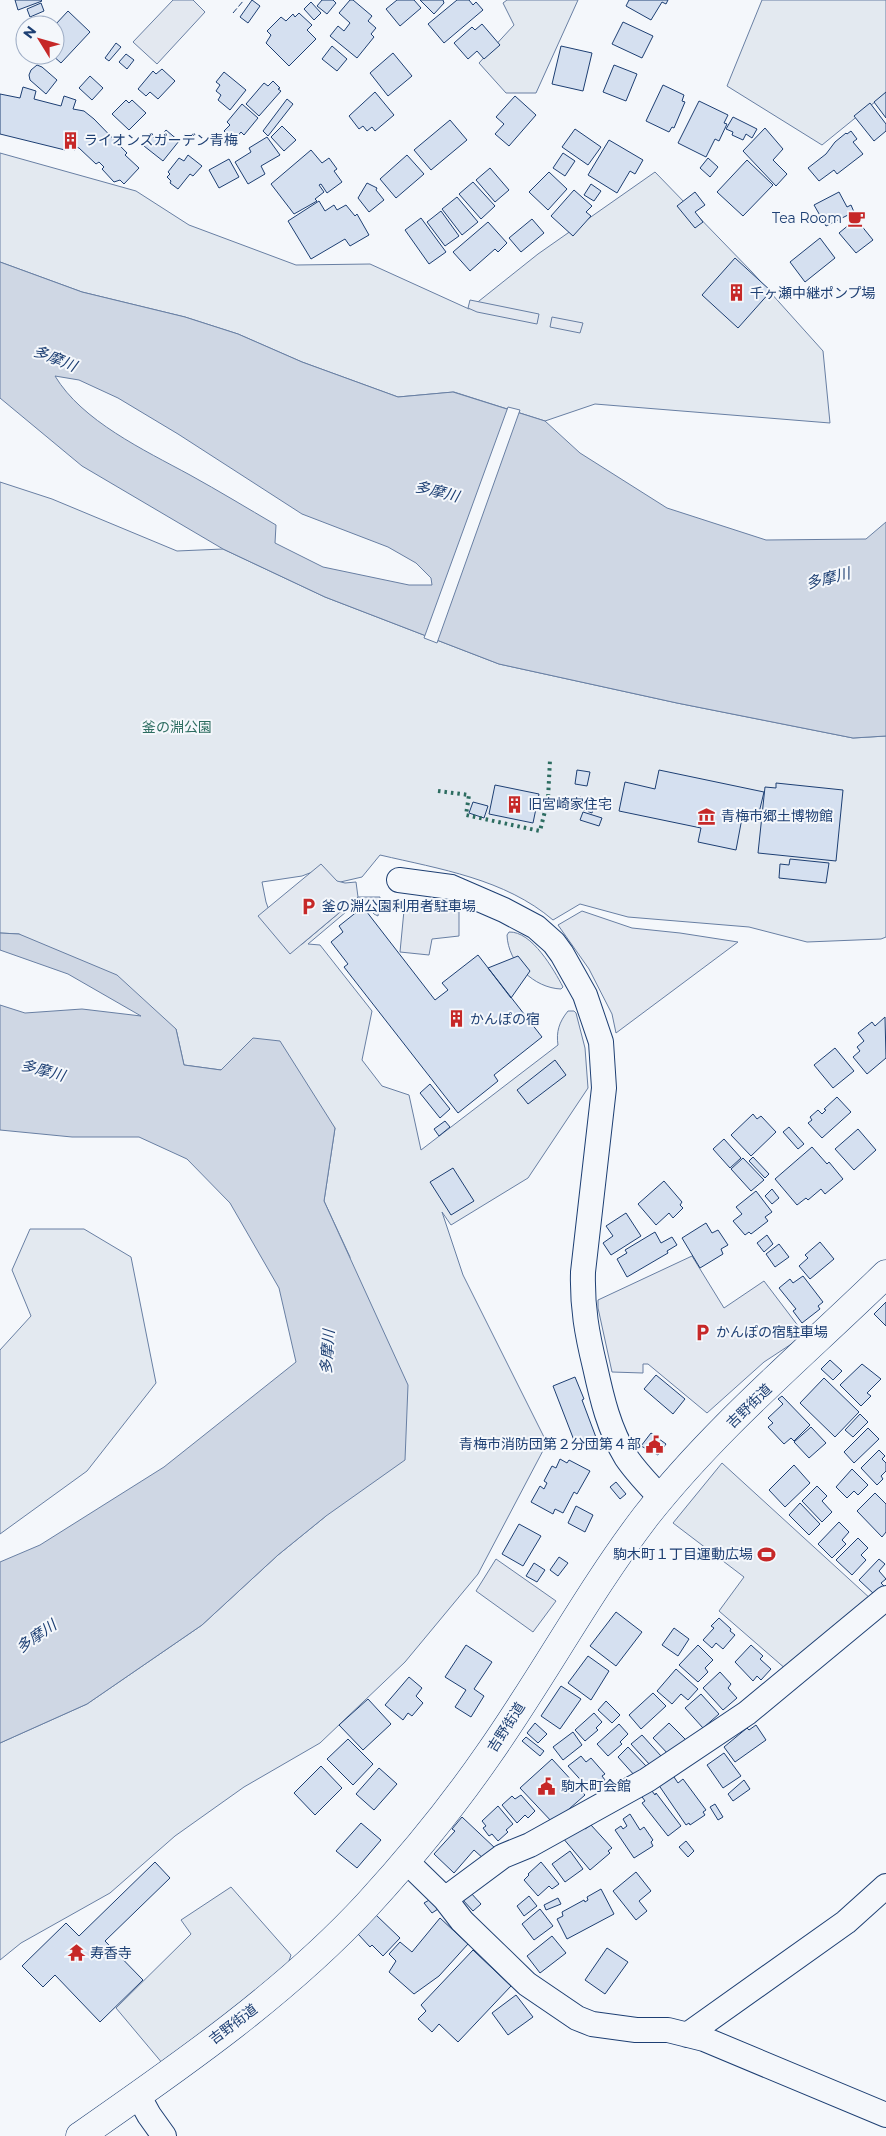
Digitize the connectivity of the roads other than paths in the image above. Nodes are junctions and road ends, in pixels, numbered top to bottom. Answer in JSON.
{"nodes":[{"id":1,"x":399,"y":880,"type":"dead end"},
{"id":2,"x":886,"y":1274,"type":"edge"},
{"id":3,"x":661,"y":1498,"type":"junction"},
{"id":4,"x":886,"y":1598,"type":"edge"},
{"id":5,"x":406,"y":1861,"type":"junction"},
{"id":6,"x":886,"y":1886,"type":"edge"},
{"id":7,"x":445,"y":1900,"type":"junction"},
{"id":8,"x":687,"y":2034,"type":"junction"},
{"id":9,"x":138,"y":2095,"type":"junction"},
{"id":10,"x":886,"y":2115,"type":"edge"},
{"id":11,"x":80,"y":2136,"type":"edge"},
{"id":12,"x":164,"y":2136,"type":"edge"}],
"edges":[{"from":1,"to":3,"type":"street"},
{"from":2,"to":3,"type":"highway","name":"吉野街道"},
{"from":3,"to":5,"type":"highway","name":"吉野街道"},
{"from":4,"to":7,"type":"street"},
{"from":5,"to":7,"type":"street"},
{"from":5,"to":9,"type":"highway","name":"吉野街道"},
{"from":6,"to":8,"type":"street"},
{"from":7,"to":8,"type":"street"},
{"from":8,"to":10,"type":"street"},
{"from":9,"to":11,"type":"highway","name":"吉野街道"},
{"from":9,"to":12,"type":"street"}]}
